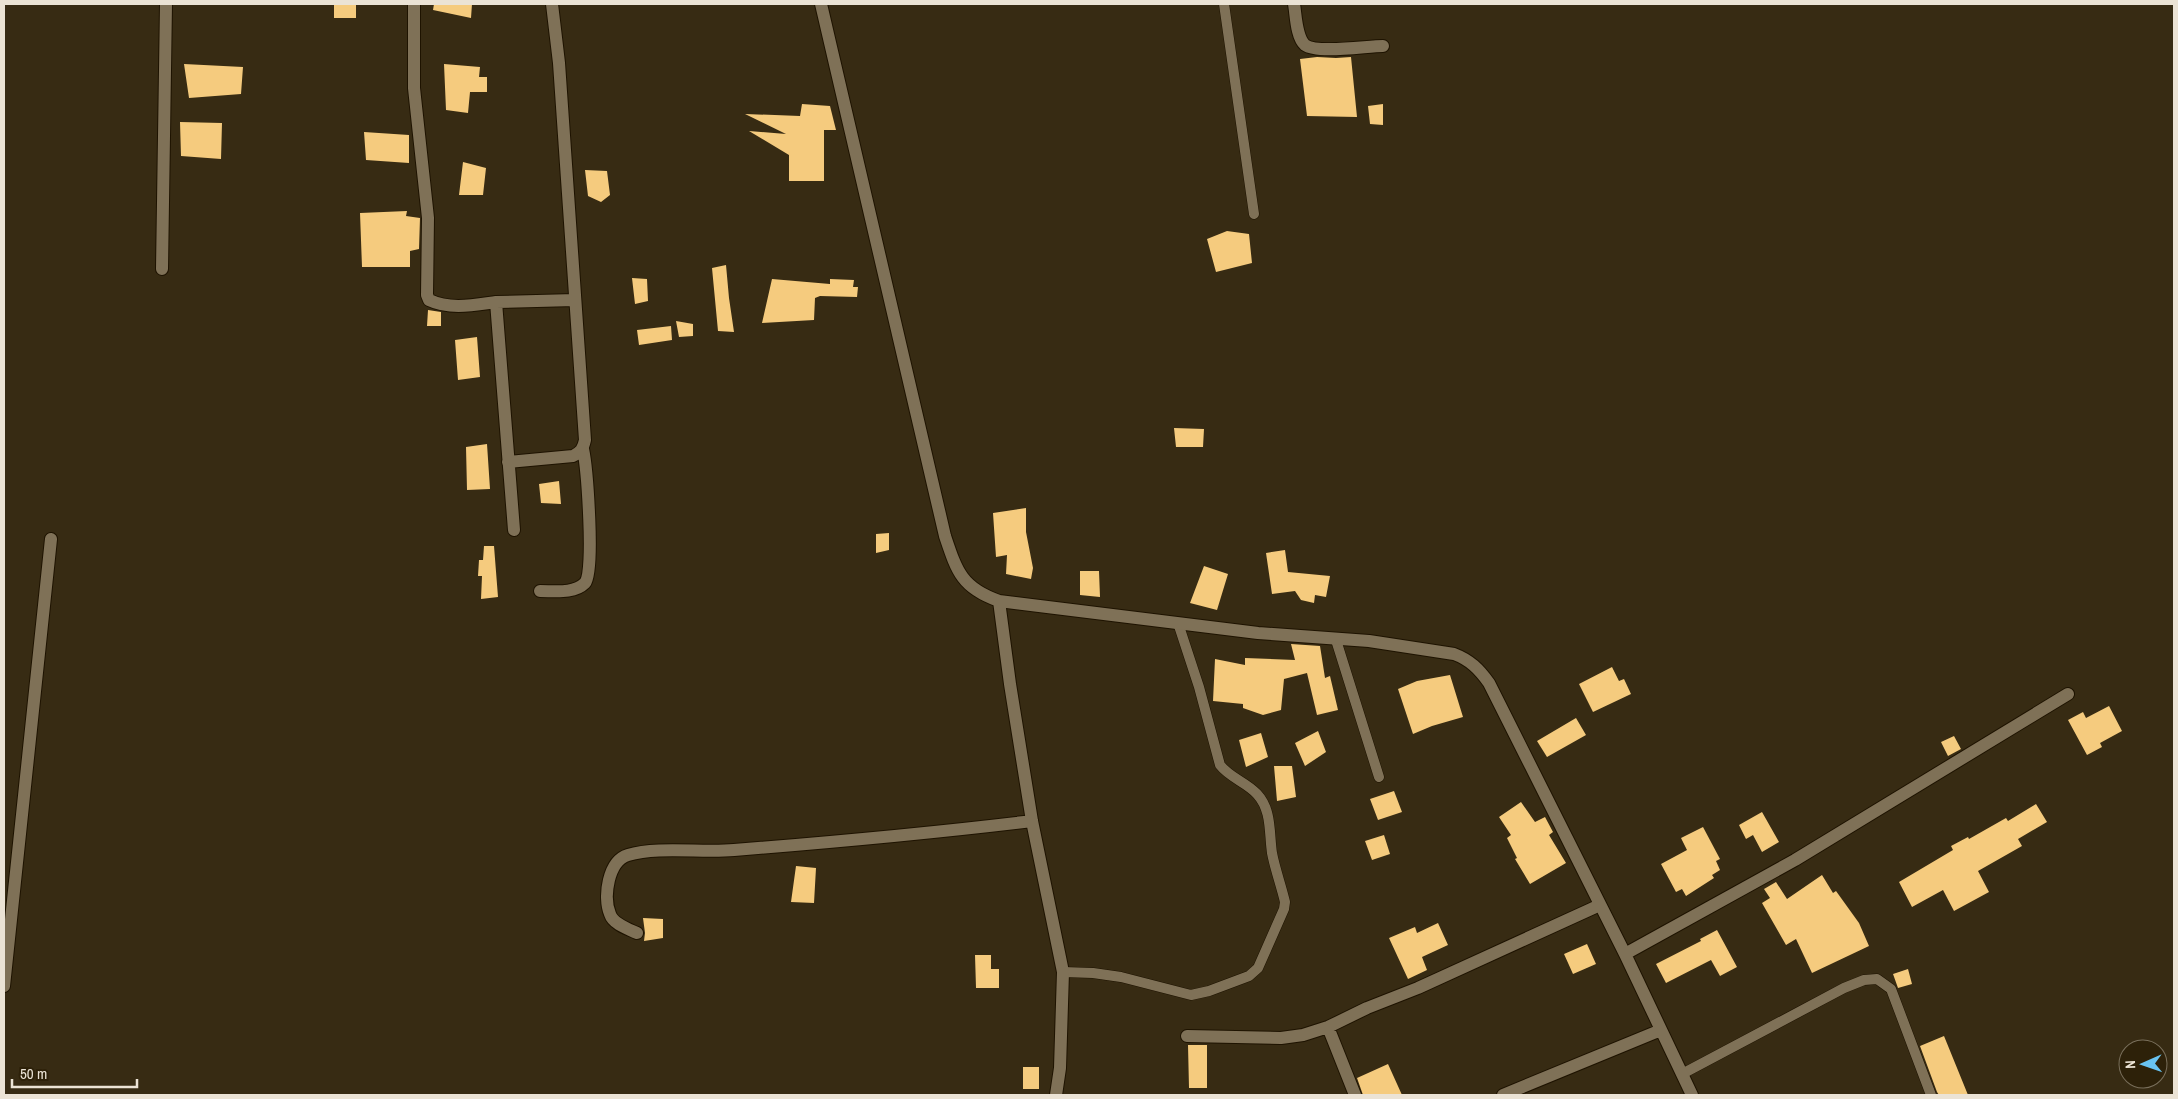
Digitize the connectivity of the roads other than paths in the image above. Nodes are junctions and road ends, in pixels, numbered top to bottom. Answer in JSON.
{"nodes":[{"id":1,"x":166,"y":4,"type":"edge"},
{"id":2,"x":414,"y":4,"type":"edge"},
{"id":3,"x":552,"y":4,"type":"edge"},
{"id":4,"x":820,"y":4,"type":"edge"},
{"id":5,"x":1224,"y":4,"type":"edge"},
{"id":6,"x":1294,"y":4,"type":"edge"},
{"id":7,"x":1383,"y":46,"type":"dead end"},
{"id":8,"x":1254,"y":214,"type":"dead end"},
{"id":9,"x":162,"y":269,"type":"dead end"},
{"id":10,"x":576,"y":300,"type":"junction"},
{"id":11,"x":496,"y":302,"type":"junction"},
{"id":12,"x":583,"y":449,"type":"junction"},
{"id":13,"x":508,"y":462,"type":"junction"},
{"id":14,"x":514,"y":530,"type":"dead end"},
{"id":15,"x":51,"y":539,"type":"dead end"},
{"id":16,"x":540,"y":591,"type":"dead end"},
{"id":17,"x":999,"y":601,"type":"junction"},
{"id":18,"x":1178,"y":623,"type":"junction"},
{"id":19,"x":1336,"y":640,"type":"junction"},
{"id":20,"x":2068,"y":694,"type":"dead end"},
{"id":21,"x":1379,"y":777,"type":"dead end"},
{"id":22,"x":1032,"y":821,"type":"junction"},
{"id":23,"x":1600,"y":905,"type":"junction"},
{"id":24,"x":637,"y":933,"type":"dead end"},
{"id":25,"x":1625,"y":954,"type":"junction"},
{"id":26,"x":1063,"y":972,"type":"junction"},
{"id":27,"x":4,"y":986,"type":"edge"},
{"id":28,"x":1328,"y":1027,"type":"junction"},
{"id":29,"x":1661,"y":1030,"type":"junction"},
{"id":30,"x":1187,"y":1036,"type":"dead end"},
{"id":31,"x":1682,"y":1074,"type":"junction"},
{"id":32,"x":1056,"y":1095,"type":"edge"},
{"id":33,"x":1355,"y":1095,"type":"edge"},
{"id":34,"x":1504,"y":1095,"type":"edge"},
{"id":35,"x":1692,"y":1095,"type":"edge"},
{"id":36,"x":1931,"y":1095,"type":"edge"}],
"edges":[{"from":1,"to":9,"type":"street"},
{"from":2,"to":11,"type":"street"},
{"from":3,"to":10,"type":"street"},
{"from":4,"to":17,"type":"street"},
{"from":5,"to":8,"type":"lane"},
{"from":6,"to":7,"type":"street"},
{"from":10,"to":11,"type":"street"},
{"from":10,"to":12,"type":"street"},
{"from":11,"to":13,"type":"street"},
{"from":12,"to":13,"type":"street"},
{"from":12,"to":16,"type":"street"},
{"from":13,"to":14,"type":"street"},
{"from":15,"to":27,"type":"street"},
{"from":17,"to":18,"type":"street"},
{"from":17,"to":22,"type":"street"},
{"from":18,"to":19,"type":"street"},
{"from":18,"to":26,"type":"lane"},
{"from":19,"to":21,"type":"lane"},
{"from":19,"to":23,"type":"street"},
{"from":20,"to":25,"type":"street"},
{"from":22,"to":24,"type":"street"},
{"from":22,"to":26,"type":"street"},
{"from":23,"to":25,"type":"street"},
{"from":23,"to":28,"type":"street"},
{"from":25,"to":29,"type":"street"},
{"from":26,"to":32,"type":"street"},
{"from":28,"to":30,"type":"street"},
{"from":28,"to":33,"type":"street"},
{"from":29,"to":31,"type":"street"},
{"from":29,"to":34,"type":"street"},
{"from":31,"to":35,"type":"street"},
{"from":31,"to":36,"type":"lane"}]}
